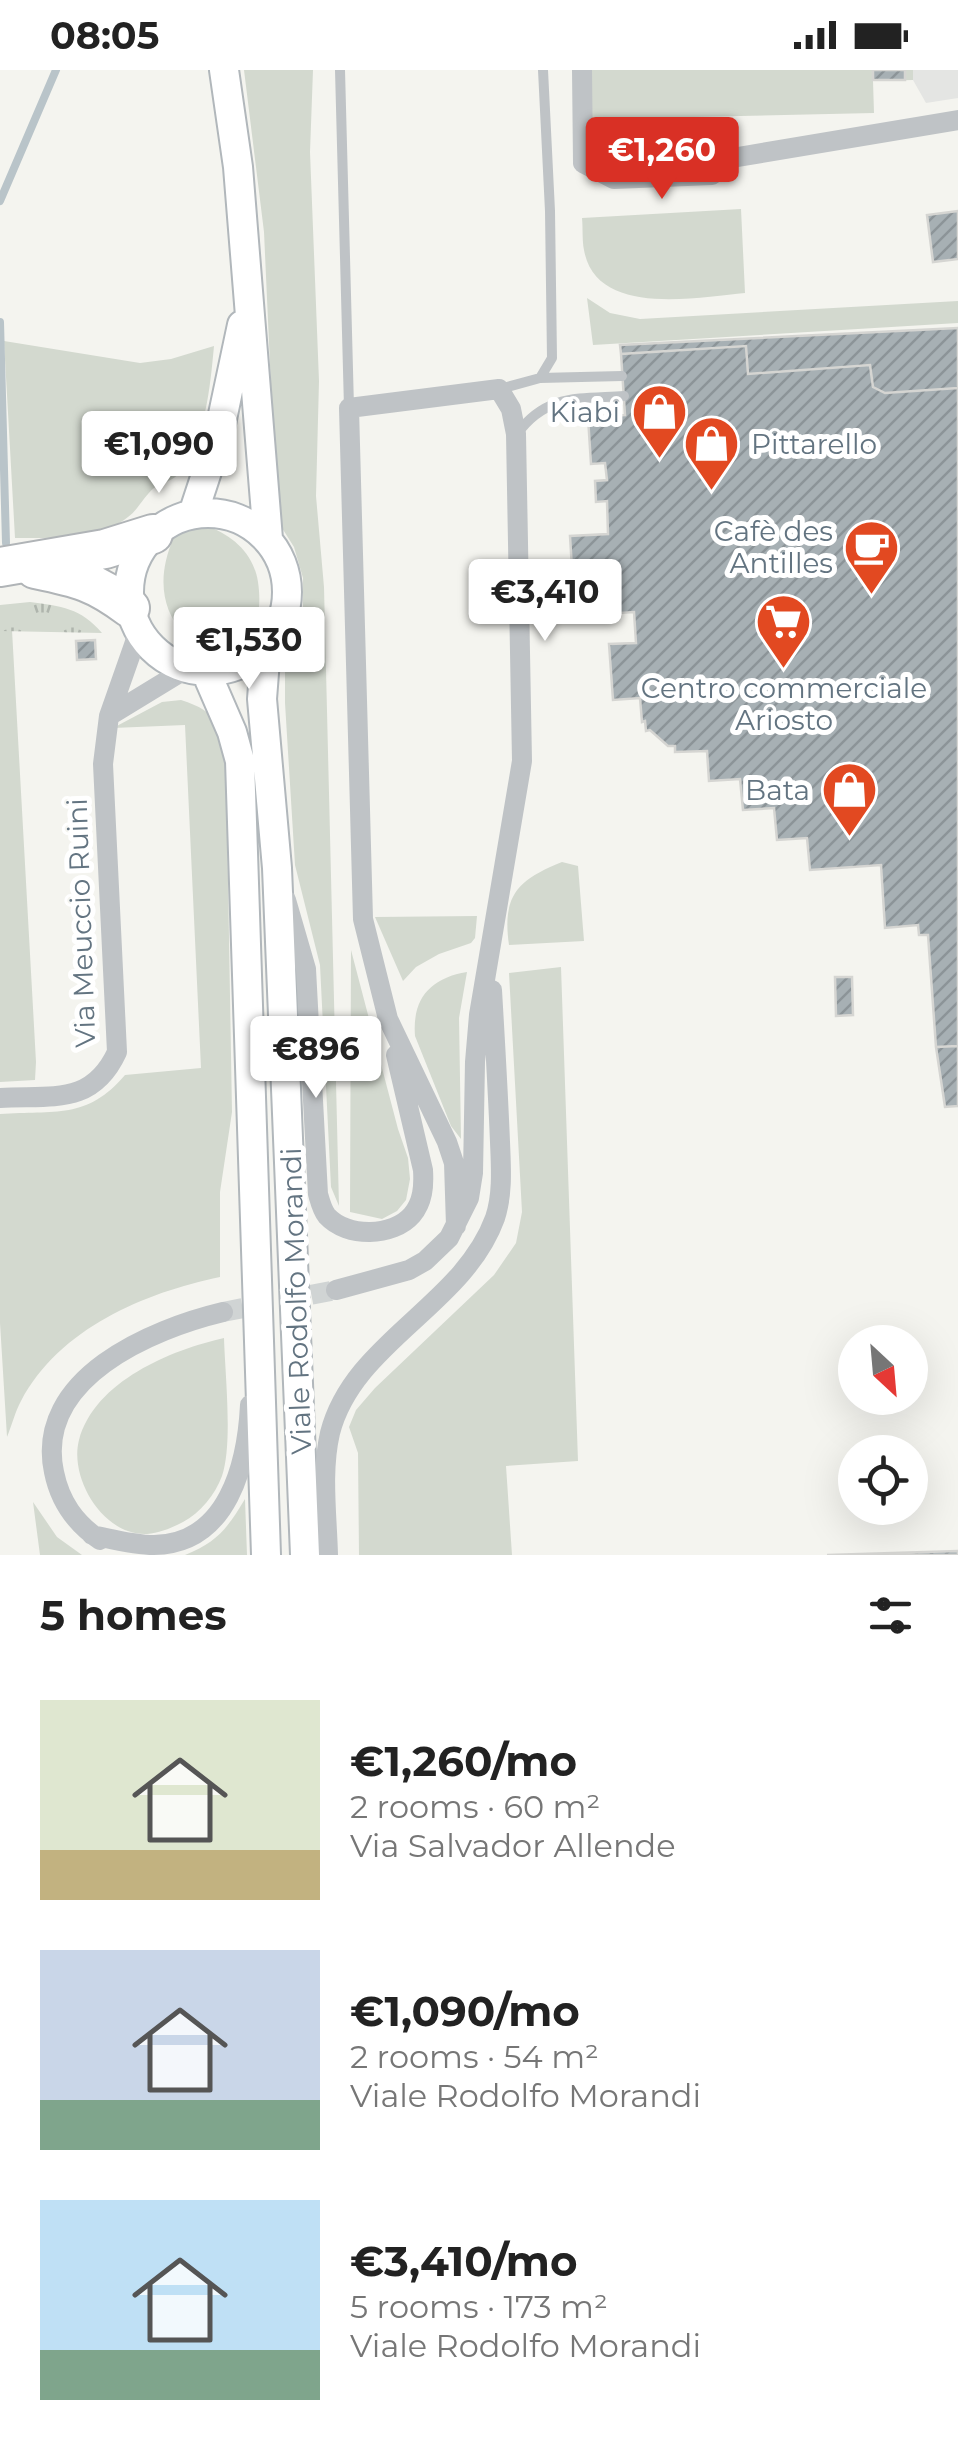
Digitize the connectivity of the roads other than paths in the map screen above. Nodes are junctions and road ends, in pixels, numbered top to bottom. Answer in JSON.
{"nodes":[{"id":1,"x":224,"y":70,"type":"edge"},
{"id":2,"x":340,"y":70,"type":"edge"},
{"id":3,"x":543,"y":70,"type":"edge"},
{"id":4,"x":582,"y":70,"type":"edge"},
{"id":5,"x":958,"y":120,"type":"edge"},
{"id":6,"x":732,"y":158,"type":"junction"},
{"id":7,"x":584,"y":163,"type":"junction"},
{"id":8,"x":246,"y":299,"type":"junction"},
{"id":9,"x":622,"y":376,"type":"dead end"},
{"id":10,"x":540,"y":378,"type":"junction"},
{"id":11,"x":499,"y":389,"type":"junction"},
{"id":12,"x":624,"y":396,"type":"dead end"},
{"id":13,"x":349,"y":408,"type":"junction"},
{"id":14,"x":516,"y":434,"type":"junction"},
{"id":15,"x":193,"y":514,"type":"junction"},
{"id":16,"x":153,"y":534,"type":"junction"},
{"id":17,"x":268,"y":540,"type":"junction"},
{"id":18,"x":9,"y":566,"type":"edge"},
{"id":19,"x":133,"y":618,"type":"junction"},
{"id":20,"x":266,"y":647,"type":"junction"},
{"id":21,"x":196,"y":670,"type":"junction"},
{"id":22,"x":109,"y":716,"type":"junction"},
{"id":23,"x":276,"y":868,"type":"junction"},
{"id":24,"x":490,"y":953,"type":"junction"},
{"id":25,"x":388,"y":1019,"type":"junction"},
{"id":26,"x":0,"y":1098,"type":"edge"},
{"id":27,"x":456,"y":1226,"type":"junction"},
{"id":28,"x":258,"y":1284,"type":"junction"},
{"id":29,"x":336,"y":1290,"type":"tunnel mouth"},
{"id":30,"x":223,"y":1312,"type":"tunnel mouth"},
{"id":31,"x":92,"y":1535,"type":"junction"},
{"id":32,"x":122,"y":1555,"type":"edge"},
{"id":33,"x":266,"y":1555,"type":"edge"},
{"id":34,"x":305,"y":1555,"type":"edge"},
{"id":35,"x":328,"y":1555,"type":"edge"}],
"edges":[{"from":1,"to":8,"type":"street","name":"Viale Rodolfo Morandi"},
{"from":2,"to":13,"type":"lane"},
{"from":3,"to":10,"type":"lane"},
{"from":4,"to":7,"type":"street"},
{"from":5,"to":6,"type":"street"},
{"from":6,"to":7,"type":"street"},
{"from":6,"to":7,"type":"street"},
{"from":8,"to":15,"type":"street","name":"Viale Rodolfo Morandi"},
{"from":8,"to":17,"type":"street","name":"Viale Rodolfo Morandi"},
{"from":9,"to":10,"type":"lane"},
{"from":10,"to":11,"type":"lane"},
{"from":11,"to":13,"type":"street"},
{"from":11,"to":14,"type":"street","name":"Viale Rodolfo Morandi"},
{"from":12,"to":14,"type":"lane"},
{"from":13,"to":25,"type":"street","name":"Viale Rodolfo Morandi"},
{"from":14,"to":24,"type":"street","name":"Viale Rodolfo Morandi"},
{"from":15,"to":16,"type":"street"},
{"from":15,"to":17,"type":"street"},
{"from":16,"to":18,"type":"highway"},
{"from":16,"to":19,"type":"street"},
{"from":17,"to":20,"type":"street","name":"Viale Rodolfo Morandi"},
{"from":18,"to":19,"type":"highway"},
{"from":19,"to":21,"type":"street"},
{"from":19,"to":22,"type":"street","name":"Via Meuccio Ruini"},
{"from":20,"to":21,"type":"street"},
{"from":20,"to":23,"type":"street","name":"Viale Rodolfo Morandi"},
{"from":21,"to":22,"type":"street"},
{"from":21,"to":28,"type":"street","name":"Viale Rodolfo Morandi"},
{"from":22,"to":26,"type":"street","name":"Via Meuccio Ruini"},
{"from":23,"to":25,"type":"street","name":"Viale Rodolfo Morandi"},
{"from":23,"to":34,"type":"street","name":"Viale Rodolfo Morandi"},
{"from":24,"to":27,"type":"street","name":"Viale Rodolfo Morandi"},
{"from":24,"to":35,"type":"street","name":"Viale Rodolfo Morandi"},
{"from":25,"to":27,"type":"street","name":"Viale Rodolfo Morandi"},
{"from":27,"to":29,"type":"street","name":"Viale Rodolfo Morandi"},
{"from":28,"to":31,"type":"street","name":"Viale Rodolfo Morandi"},
{"from":28,"to":33,"type":"street","name":"Viale Rodolfo Morandi"},
{"from":30,"to":31,"type":"street"},
{"from":31,"to":32,"type":"street"}]}
